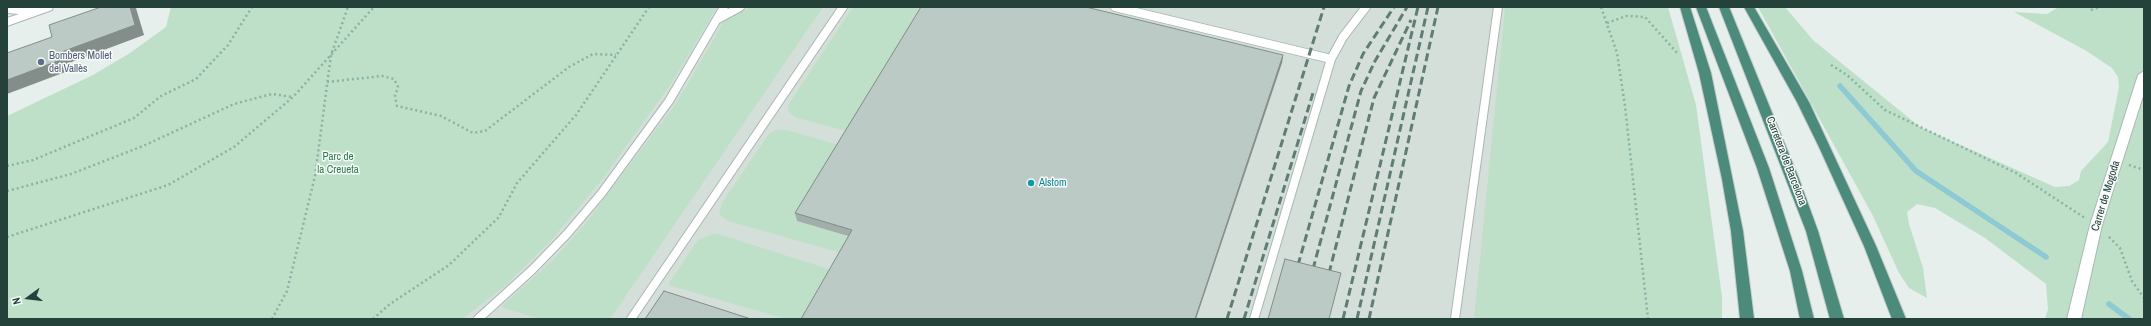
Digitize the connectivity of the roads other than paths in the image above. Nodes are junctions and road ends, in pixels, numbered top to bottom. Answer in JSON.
{"nodes":[{"id":1,"x":37,"y":7,"type":"edge"},
{"id":2,"x":48,"y":7,"type":"edge"},
{"id":3,"x":724,"y":7,"type":"edge"},
{"id":4,"x":740,"y":7,"type":"edge"},
{"id":5,"x":843,"y":7,"type":"edge"},
{"id":6,"x":1115,"y":7,"type":"edge"},
{"id":7,"x":1366,"y":7,"type":"edge"},
{"id":8,"x":1498,"y":7,"type":"edge"},
{"id":9,"x":1685,"y":7,"type":"edge"},
{"id":10,"x":1701,"y":7,"type":"edge"},
{"id":11,"x":1724,"y":7,"type":"edge"},
{"id":12,"x":1749,"y":7,"type":"edge"},
{"id":13,"x":7,"y":9,"type":"edge"},
{"id":14,"x":718,"y":19,"type":"junction"},
{"id":15,"x":7,"y":22,"type":"edge"},
{"id":16,"x":1331,"y":59,"type":"junction"},
{"id":17,"x":2144,"y":75,"type":"edge"},
{"id":18,"x":478,"y":319,"type":"edge"},
{"id":19,"x":631,"y":319,"type":"edge"},
{"id":20,"x":1254,"y":319,"type":"edge"},
{"id":21,"x":1456,"y":319,"type":"edge"},
{"id":22,"x":1747,"y":319,"type":"edge"},
{"id":23,"x":1808,"y":319,"type":"edge"},
{"id":24,"x":1837,"y":319,"type":"edge"},
{"id":25,"x":1899,"y":319,"type":"edge"},
{"id":26,"x":2074,"y":319,"type":"edge"}],
"edges":[{"from":1,"to":13,"type":"street"},
{"from":2,"to":15,"type":"street"},
{"from":3,"to":14,"type":"lane"},
{"from":4,"to":14,"type":"lane"},
{"from":5,"to":19,"type":"lane"},
{"from":6,"to":16,"type":"lane"},
{"from":7,"to":16,"type":"lane"},
{"from":8,"to":21,"type":"lane"},
{"from":9,"to":22,"type":"highway"},
{"from":10,"to":23,"type":"highway"},
{"from":11,"to":24,"type":"highway","name":"Carretera de Barcelona"},
{"from":12,"to":25,"type":"highway"},
{"from":14,"to":18,"type":"lane"},
{"from":16,"to":20,"type":"lane"},
{"from":17,"to":26,"type":"street","name":"Carrer de Mogoda"}]}
